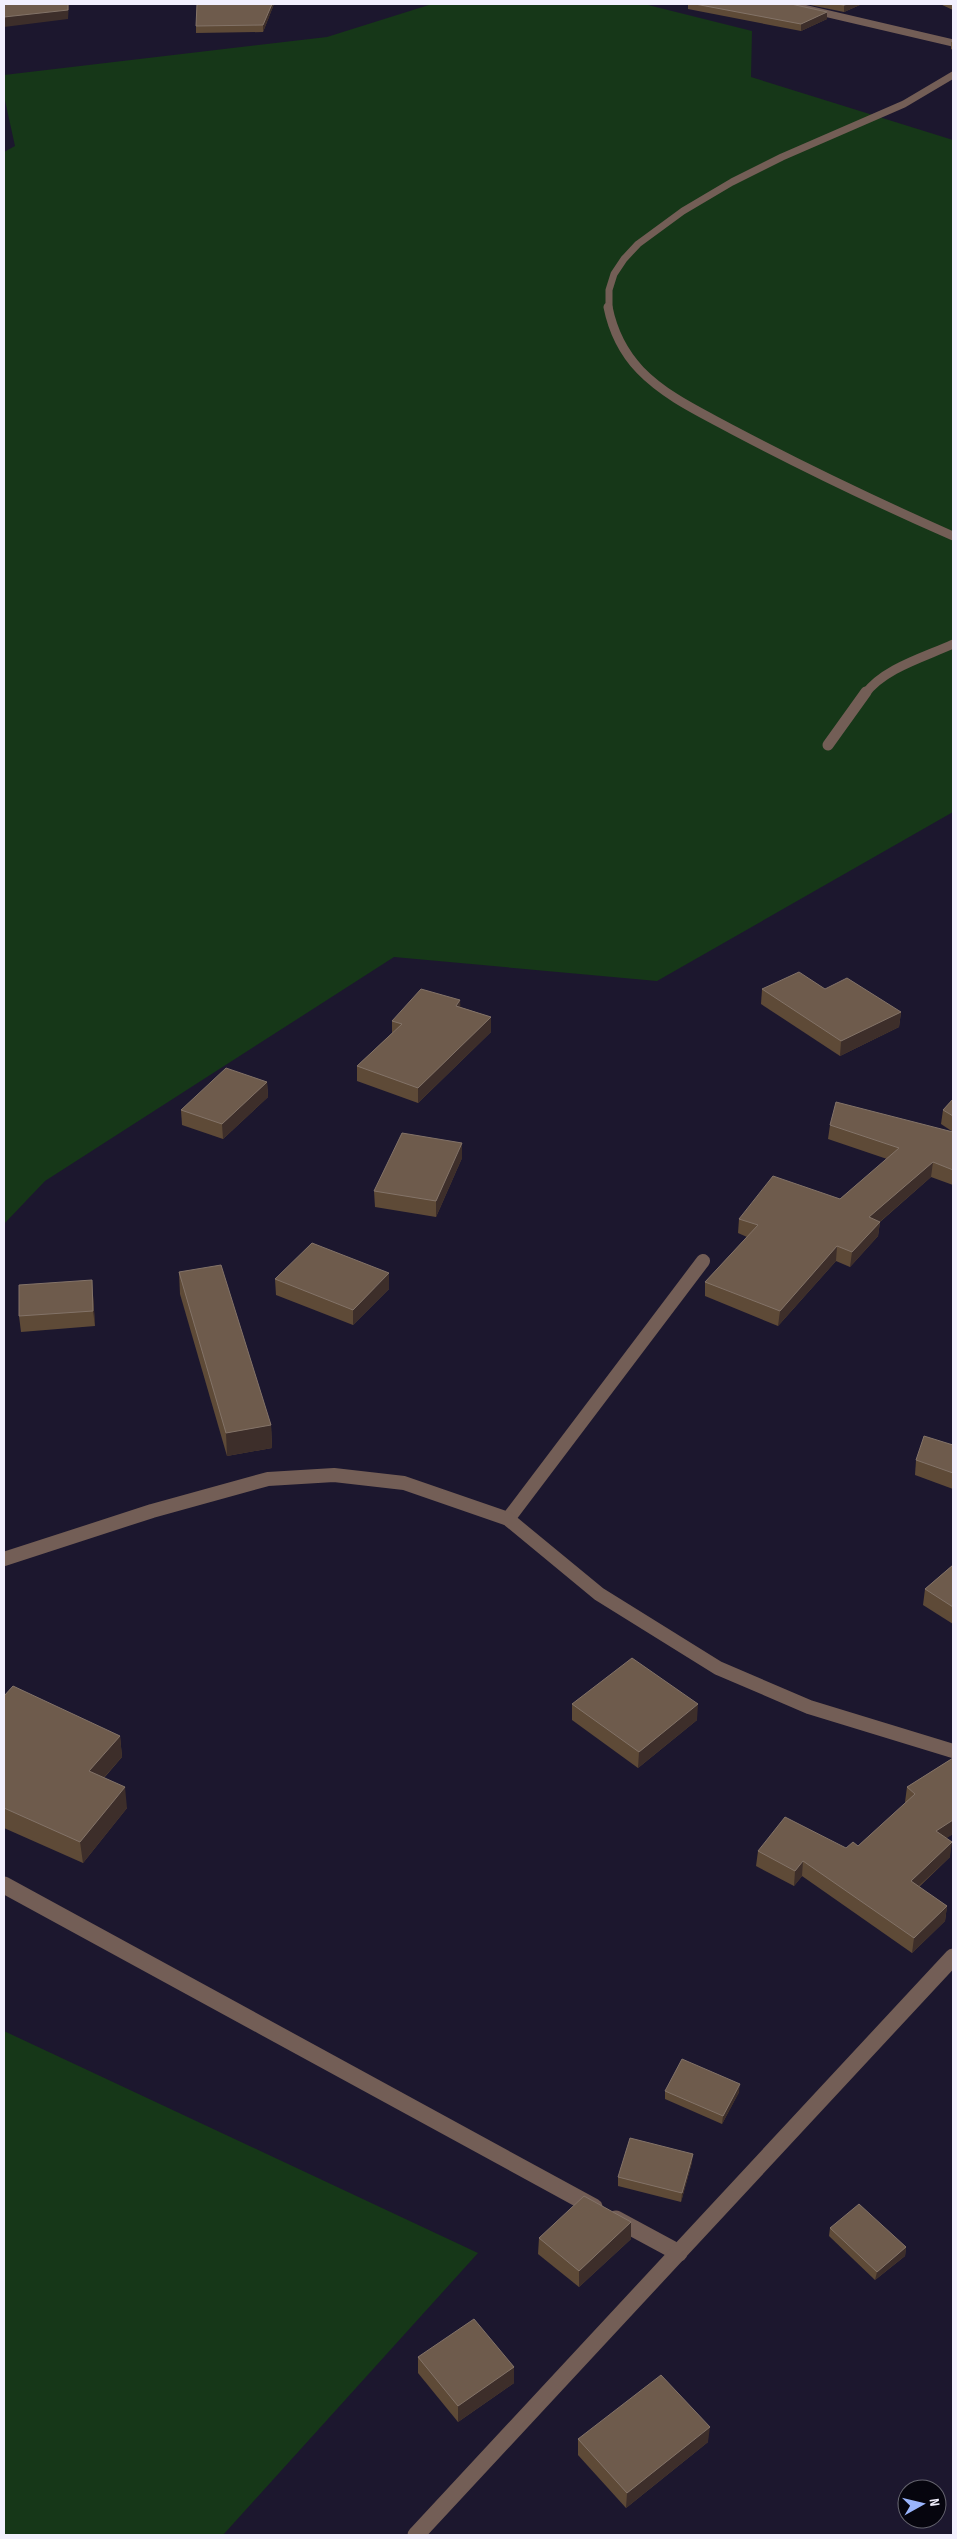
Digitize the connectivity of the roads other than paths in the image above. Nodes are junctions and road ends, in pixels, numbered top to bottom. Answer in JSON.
{"nodes":[{"id":1,"x":786,"y":4,"type":"edge"},
{"id":2,"x":953,"y":44,"type":"edge"},
{"id":3,"x":953,"y":75,"type":"edge"},
{"id":4,"x":953,"y":536,"type":"edge"},
{"id":5,"x":953,"y":644,"type":"edge"},
{"id":6,"x":828,"y":745,"type":"dead end"},
{"id":7,"x":702,"y":1261,"type":"dead end"},
{"id":8,"x":508,"y":1519,"type":"junction"},
{"id":9,"x":4,"y":1559,"type":"edge"},
{"id":10,"x":953,"y":1751,"type":"edge"},
{"id":11,"x":4,"y":1885,"type":"edge"},
{"id":12,"x":953,"y":1958,"type":"edge"},
{"id":13,"x":678,"y":2253,"type":"junction"},
{"id":14,"x":416,"y":2535,"type":"edge"}],
"edges":[{"from":1,"to":2,"type":"street"},
{"from":3,"to":4,"type":"street"},
{"from":5,"to":6,"type":"street"},
{"from":7,"to":8,"type":"street"},
{"from":8,"to":9,"type":"street"},
{"from":8,"to":10,"type":"street"},
{"from":11,"to":13,"type":"street"},
{"from":12,"to":13,"type":"street"},
{"from":13,"to":14,"type":"street"}]}
